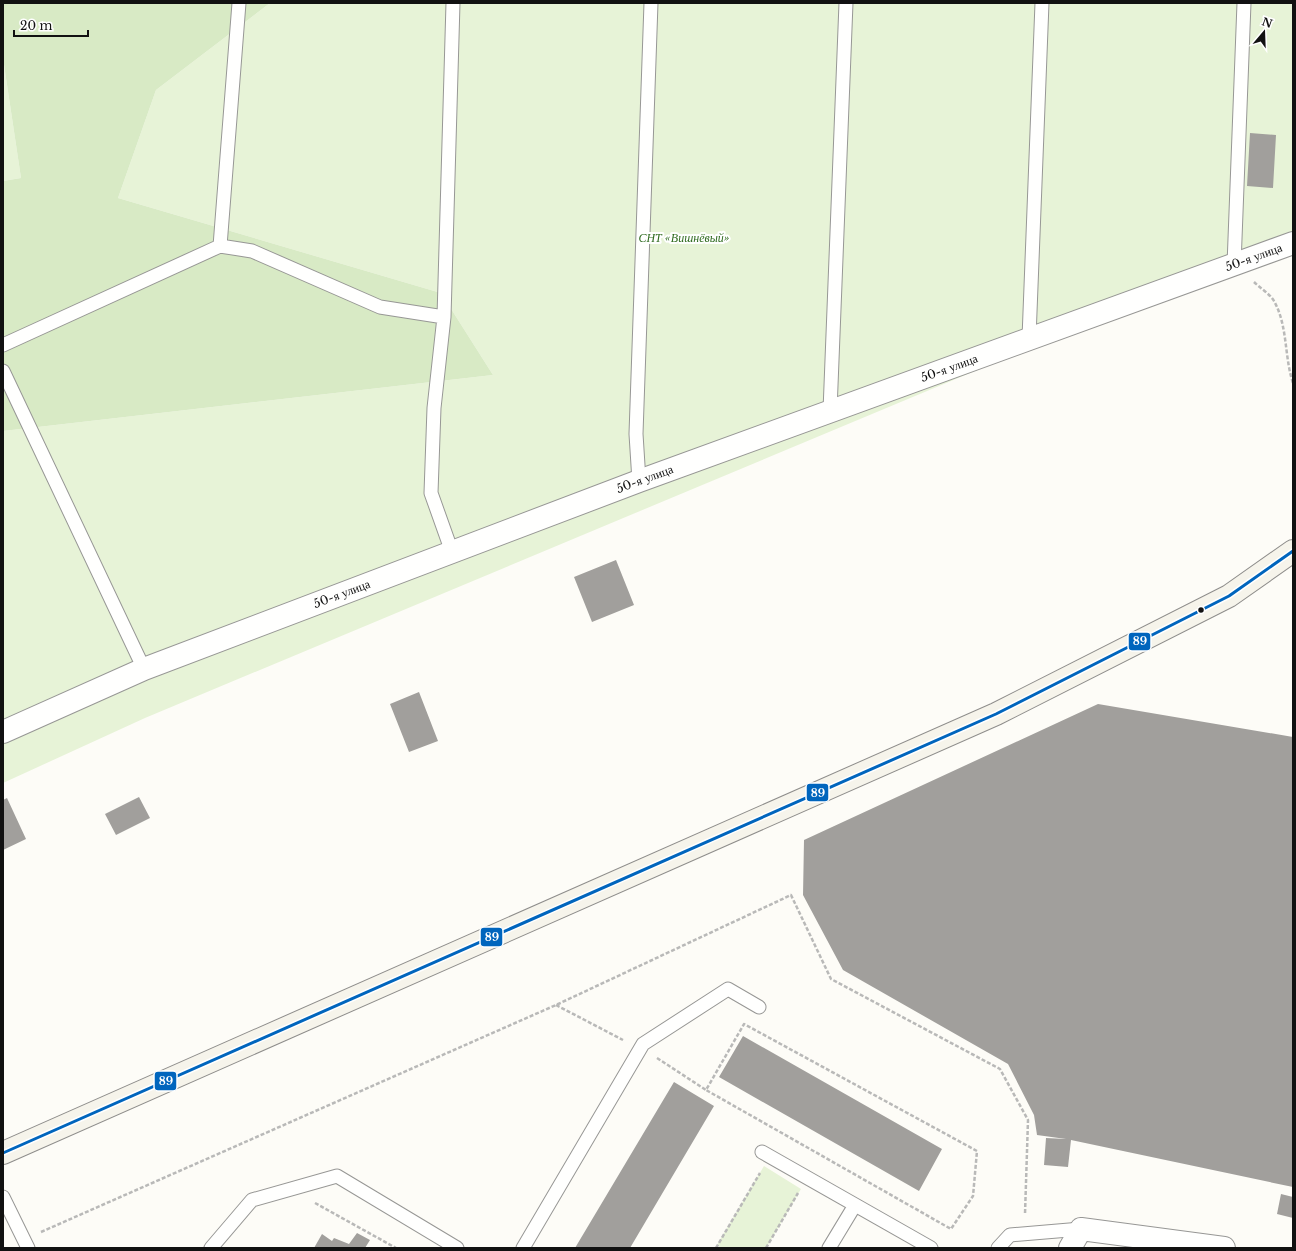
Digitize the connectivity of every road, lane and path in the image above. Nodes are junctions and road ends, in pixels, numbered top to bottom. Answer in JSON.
{"nodes":[{"id":1,"x":239,"y":3,"type":"edge"},
{"id":2,"x":453,"y":3,"type":"edge"},
{"id":3,"x":651,"y":3,"type":"edge"},
{"id":4,"x":846,"y":3,"type":"edge"},
{"id":5,"x":1042,"y":3,"type":"edge"},
{"id":6,"x":1244,"y":3,"type":"edge"},
{"id":7,"x":1293,"y":243,"type":"edge"},
{"id":8,"x":220,"y":246,"type":"junction"},
{"id":9,"x":1234,"y":265,"type":"junction"},
{"id":10,"x":444,"y":317,"type":"junction"},
{"id":11,"x":1029,"y":338,"type":"junction"},
{"id":12,"x":3,"y":345,"type":"edge"},
{"id":13,"x":3,"y":371,"type":"edge"},
{"id":14,"x":1293,"y":382,"type":"edge"},
{"id":15,"x":830,"y":411,"type":"junction"},
{"id":16,"x":639,"y":481,"type":"junction"},
{"id":17,"x":1293,"y":551,"type":"edge"},
{"id":18,"x":452,"y":552,"type":"junction"},
{"id":19,"x":144,"y":669,"type":"junction"},
{"id":20,"x":3,"y":732,"type":"edge"},
{"id":21,"x":556,"y":1005,"type":"junction"},
{"id":22,"x":759,"y":1007,"type":"dead end"},
{"id":23,"x":640,"y":1049,"type":"junction"},
{"id":24,"x":706,"y":1090,"type":"junction"},
{"id":25,"x":762,"y":1152,"type":"dead end"},
{"id":26,"x":3,"y":1153,"type":"edge"},
{"id":27,"x":762,"y":1170,"type":"dead end"},
{"id":28,"x":792,"y":1188,"type":"dead end"},
{"id":29,"x":3,"y":1197,"type":"edge"},
{"id":30,"x":314,"y":1202,"type":"dead end"},
{"id":31,"x":855,"y":1205,"type":"junction"},
{"id":32,"x":1082,"y":1229,"type":"junction"},
{"id":33,"x":1024,"y":1233,"type":"junction"},
{"id":34,"x":26,"y":1244,"type":"edge"},
{"id":35,"x":1170,"y":1244,"type":"edge"},
{"id":36,"x":715,"y":1247,"type":"edge"},
{"id":37,"x":211,"y":1248,"type":"edge"},
{"id":38,"x":396,"y":1248,"type":"edge"},
{"id":39,"x":457,"y":1248,"type":"edge"},
{"id":40,"x":523,"y":1248,"type":"edge"},
{"id":41,"x":766,"y":1248,"type":"edge"},
{"id":42,"x":830,"y":1248,"type":"edge"},
{"id":43,"x":931,"y":1248,"type":"edge"},
{"id":44,"x":998,"y":1248,"type":"edge"},
{"id":45,"x":1070,"y":1248,"type":"edge"},
{"id":46,"x":1224,"y":1248,"type":"edge"}],
"edges":[{"from":1,"to":8,"type":"lane"},
{"from":2,"to":10,"type":"lane"},
{"from":3,"to":16,"type":"lane"},
{"from":4,"to":15,"type":"lane"},
{"from":5,"to":11,"type":"lane"},
{"from":6,"to":9,"type":"lane"},
{"from":7,"to":9,"type":"street","name":"50-я улица"},
{"from":8,"to":10,"type":"lane"},
{"from":8,"to":12,"type":"lane"},
{"from":9,"to":11,"type":"street","name":"50-я улица"},
{"from":9,"to":14,"type":"path"},
{"from":10,"to":18,"type":"lane"},
{"from":11,"to":15,"type":"street","name":"50-я улица"},
{"from":13,"to":19,"type":"lane"},
{"from":15,"to":16,"type":"street","name":"50-я улица"},
{"from":16,"to":18,"type":"street","name":"50-я улица"},
{"from":17,"to":26,"type":"street"},
{"from":18,"to":19,"type":"street","name":"50-я улица"},
{"from":19,"to":20,"type":"street","name":"50-я улица"},
{"from":21,"to":23,"type":"path"},
{"from":21,"to":33,"type":"path"},
{"from":21,"to":34,"type":"path"},
{"from":22,"to":23,"type":"lane"},
{"from":23,"to":24,"type":"path"},
{"from":23,"to":40,"type":"lane"},
{"from":24,"to":24,"type":"path"},
{"from":25,"to":31,"type":"lane"},
{"from":27,"to":36,"type":"path"},
{"from":28,"to":41,"type":"path"},
{"from":29,"to":34,"type":"lane"},
{"from":30,"to":38,"type":"path"},
{"from":31,"to":42,"type":"lane"},
{"from":31,"to":43,"type":"lane"},
{"from":32,"to":33,"type":"lane"},
{"from":32,"to":35,"type":"street"},
{"from":32,"to":45,"type":"street"},
{"from":33,"to":44,"type":"lane"},
{"from":35,"to":46,"type":"street"},
{"from":37,"to":39,"type":"lane"}]}
